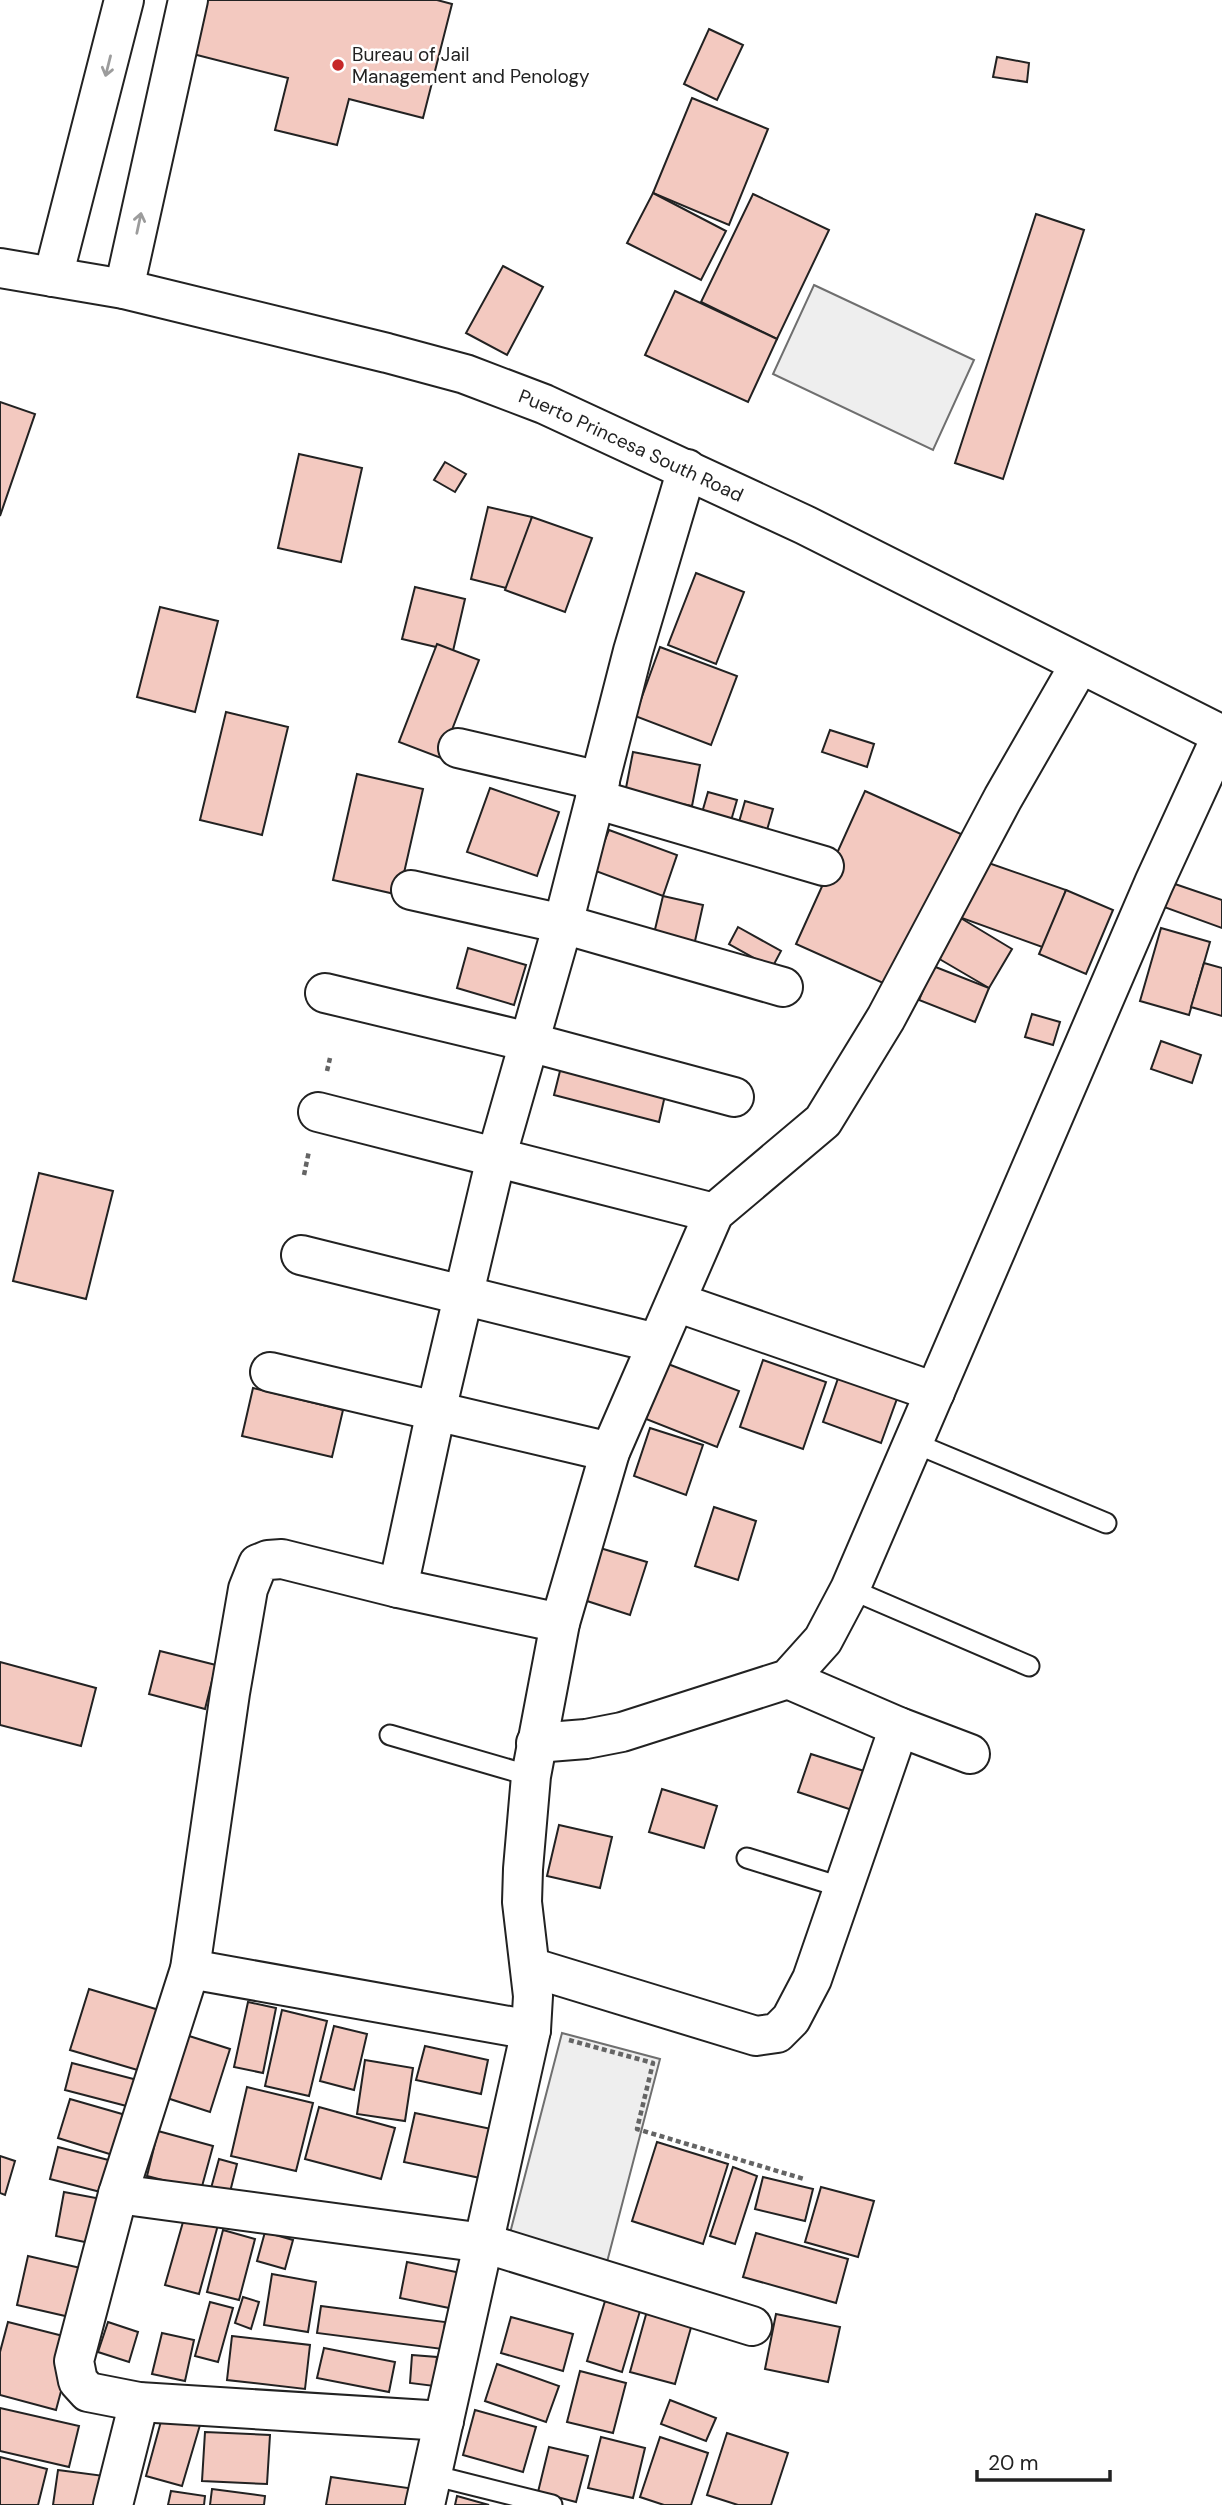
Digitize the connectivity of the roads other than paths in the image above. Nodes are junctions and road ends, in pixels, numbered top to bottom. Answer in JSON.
{"nodes":[{"id":1,"x":124,"y":0,"type":"edge"},
{"id":2,"x":188,"y":0,"type":"edge"},
{"id":3,"x":0,"y":268,"type":"edge"},
{"id":4,"x":53,"y":277,"type":"junction"},
{"id":5,"x":124,"y":289,"type":"junction"},
{"id":6,"x":687,"y":469,"type":"junction"},
{"id":7,"x":1080,"y":664,"type":"junction"},
{"id":8,"x":1222,"y":735,"type":"edge"},
{"id":9,"x":458,"y":748,"type":"dead end"},
{"id":10,"x":597,"y":790,"type":"junction"},
{"id":11,"x":824,"y":866,"type":"dead end"},
{"id":12,"x":411,"y":890,"type":"dead end"},
{"id":13,"x":563,"y":924,"type":"junction"},
{"id":14,"x":783,"y":987,"type":"dead end"},
{"id":15,"x":325,"y":993,"type":"dead end"},
{"id":16,"x":529,"y":1042,"type":"junction"},
{"id":17,"x":734,"y":1097,"type":"dead end"},
{"id":18,"x":318,"y":1112,"type":"dead end"},
{"id":19,"x":496,"y":1158,"type":"junction"},
{"id":20,"x":714,"y":1213,"type":"junction"},
{"id":21,"x":301,"y":1255,"type":"dead end"},
{"id":22,"x":463,"y":1294,"type":"junction"},
{"id":23,"x":676,"y":1302,"type":"junction"},
{"id":24,"x":656,"y":1343,"type":"junction"},
{"id":25,"x":270,"y":1372,"type":"dead end"},
{"id":26,"x":935,"y":1392,"type":"junction"},
{"id":27,"x":436,"y":1411,"type":"junction"},
{"id":28,"x":912,"y":1442,"type":"junction"},
{"id":29,"x":610,"y":1452,"type":"junction"},
{"id":30,"x":1106,"y":1523,"type":"dead end"},
{"id":31,"x":398,"y":1588,"type":"junction"},
{"id":32,"x":850,"y":1589,"type":"junction"},
{"id":33,"x":560,"y":1623,"type":"junction"},
{"id":34,"x":1029,"y":1666,"type":"dead end"},
{"id":35,"x":788,"y":1679,"type":"junction"},
{"id":36,"x":899,"y":1727,"type":"junction"},
{"id":37,"x":390,"y":1735,"type":"dead end"},
{"id":38,"x":970,"y":1754,"type":"dead end"},
{"id":39,"x":534,"y":1759,"type":"junction"},
{"id":40,"x":747,"y":1858,"type":"dead end"},
{"id":41,"x":844,"y":1888,"type":"junction"},
{"id":42,"x":530,"y":1967,"type":"junction"},
{"id":43,"x":190,"y":1969,"type":"junction"},
{"id":44,"x":531,"y":2029,"type":"junction"},
{"id":45,"x":118,"y":2194,"type":"junction"},
{"id":46,"x":484,"y":2243,"type":"junction"},
{"id":47,"x":752,"y":2326,"type":"dead end"},
{"id":48,"x":139,"y":2402,"type":"junction"},
{"id":49,"x":444,"y":2421,"type":"junction"},
{"id":50,"x":428,"y":2490,"type":"edge"},
{"id":51,"x":113,"y":2505,"type":"edge"},
{"id":52,"x":552,"y":2505,"type":"edge"}],
"edges":[{"from":1,"to":4,"type":"street","one_way":true},
{"from":5,"to":2,"type":"street","one_way":true},
{"from":3,"to":4,"type":"street","name":"Puerto Princesa South Road"},
{"from":4,"to":5,"type":"street","name":"Puerto Princesa South Road"},
{"from":5,"to":6,"type":"street","name":"Puerto Princesa South Road"},
{"from":6,"to":7,"type":"street","name":"Puerto Princesa South Road"},
{"from":6,"to":10,"type":"street"},
{"from":7,"to":8,"type":"street","name":"Puerto Princesa South Road"},
{"from":7,"to":20,"type":"street"},
{"from":8,"to":26,"type":"street"},
{"from":9,"to":10,"type":"street"},
{"from":10,"to":11,"type":"street"},
{"from":10,"to":13,"type":"street"},
{"from":12,"to":13,"type":"street"},
{"from":13,"to":14,"type":"street"},
{"from":13,"to":16,"type":"street"},
{"from":15,"to":16,"type":"street"},
{"from":16,"to":17,"type":"street"},
{"from":16,"to":19,"type":"street"},
{"from":18,"to":19,"type":"street"},
{"from":19,"to":20,"type":"street"},
{"from":19,"to":22,"type":"street"},
{"from":20,"to":23,"type":"street"},
{"from":21,"to":22,"type":"street"},
{"from":22,"to":24,"type":"street"},
{"from":22,"to":27,"type":"street"},
{"from":23,"to":24,"type":"street"},
{"from":23,"to":26,"type":"street"},
{"from":24,"to":29,"type":"street"},
{"from":25,"to":27,"type":"street"},
{"from":26,"to":28,"type":"street"},
{"from":27,"to":29,"type":"street"},
{"from":27,"to":31,"type":"street"},
{"from":28,"to":30,"type":"lane"},
{"from":28,"to":32,"type":"street"},
{"from":29,"to":33,"type":"street"},
{"from":31,"to":33,"type":"street"},
{"from":31,"to":43,"type":"street"},
{"from":32,"to":34,"type":"lane"},
{"from":32,"to":35,"type":"street"},
{"from":33,"to":39,"type":"street"},
{"from":35,"to":36,"type":"street"},
{"from":35,"to":39,"type":"street"},
{"from":36,"to":38,"type":"street"},
{"from":36,"to":41,"type":"street"},
{"from":37,"to":39,"type":"lane"},
{"from":39,"to":42,"type":"street"},
{"from":40,"to":41,"type":"lane"},
{"from":41,"to":42,"type":"street"},
{"from":42,"to":44,"type":"street"},
{"from":43,"to":44,"type":"street"},
{"from":43,"to":45,"type":"street"},
{"from":44,"to":46,"type":"street"},
{"from":45,"to":46,"type":"street"},
{"from":45,"to":48,"type":"street"},
{"from":46,"to":47,"type":"street"},
{"from":46,"to":49,"type":"street"},
{"from":48,"to":49,"type":"street"},
{"from":48,"to":51,"type":"street"},
{"from":49,"to":50,"type":"street"},
{"from":50,"to":52,"type":"lane"}]}
